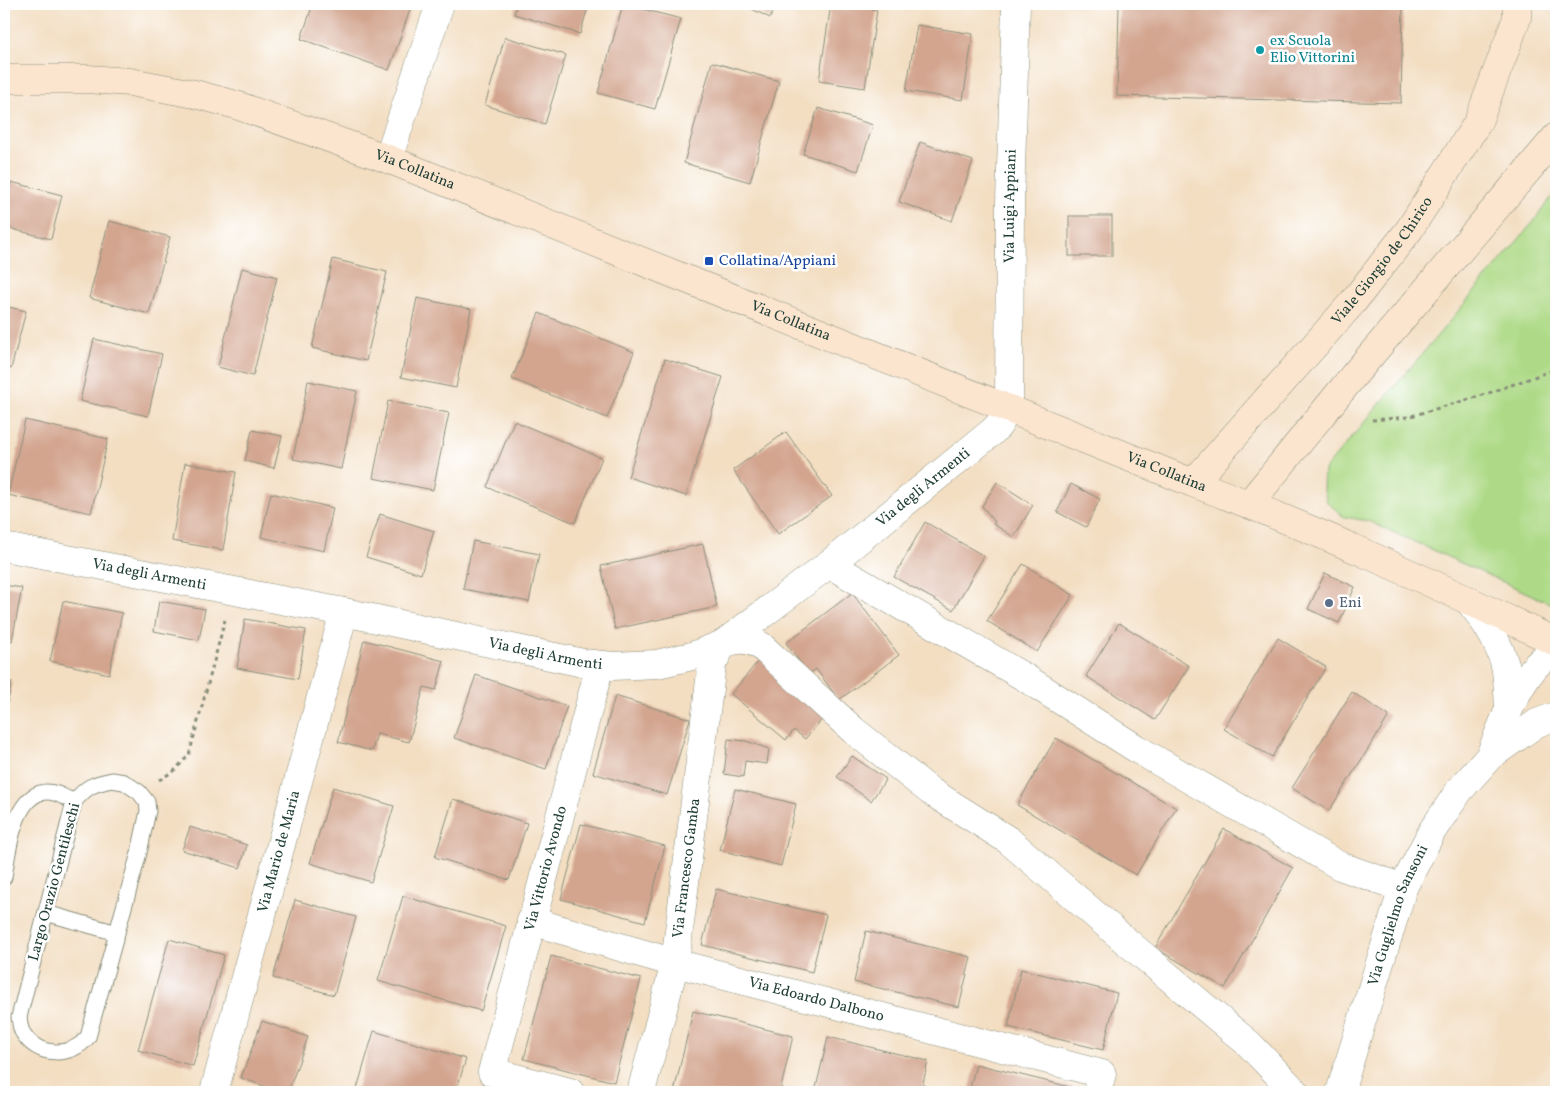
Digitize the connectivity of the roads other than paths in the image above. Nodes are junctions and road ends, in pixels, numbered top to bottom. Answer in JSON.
{"nodes":[{"id":1,"x":440,"y":4,"type":"edge"},
{"id":2,"x":1016,"y":4,"type":"edge"},
{"id":3,"x":1517,"y":4,"type":"edge"},
{"id":4,"x":4,"y":79,"type":"edge"},
{"id":5,"x":1556,"y":138,"type":"edge"},
{"id":6,"x":388,"y":159,"type":"junction"},
{"id":7,"x":1008,"y":408,"type":"junction"},
{"id":8,"x":1193,"y":483,"type":"junction"},
{"id":9,"x":1249,"y":504,"type":"junction"},
{"id":10,"x":4,"y":547,"type":"edge"},
{"id":11,"x":829,"y":564,"type":"junction"},
{"id":12,"x":1468,"y":600,"type":"junction"},
{"id":13,"x":344,"y":612,"type":"junction"},
{"id":14,"x":1556,"y":642,"type":"edge"},
{"id":15,"x":723,"y":644,"type":"junction"},
{"id":16,"x":1556,"y":651,"type":"edge"},
{"id":17,"x":600,"y":665,"type":"junction"},
{"id":18,"x":1556,"y":696,"type":"edge"},
{"id":19,"x":1509,"y":708,"type":"junction"},
{"id":20,"x":1547,"y":720,"type":"edge"},
{"id":21,"x":1490,"y":756,"type":"junction"},
{"id":22,"x":74,"y":802,"type":"junction"},
{"id":23,"x":4,"y":876,"type":"edge"},
{"id":24,"x":1403,"y":888,"type":"junction"},
{"id":25,"x":46,"y":913,"type":"junction"},
{"id":26,"x":531,"y":921,"type":"junction"},
{"id":27,"x":117,"y":933,"type":"junction"},
{"id":28,"x":676,"y":963,"type":"junction"},
{"id":29,"x":1100,"y":1083,"type":"edge"},
{"id":30,"x":214,"y":1092,"type":"edge"},
{"id":31,"x":570,"y":1092,"type":"edge"},
{"id":32,"x":641,"y":1092,"type":"edge"},
{"id":33,"x":1295,"y":1092,"type":"edge"},
{"id":34,"x":1340,"y":1092,"type":"edge"}],
"edges":[{"from":1,"to":6,"type":"street"},
{"from":2,"to":7,"type":"street","name":"Via Luigi Appiani"},
{"from":3,"to":8,"type":"street","name":"Viale Giorgio de Chirico"},
{"from":4,"to":6,"type":"street","name":"Via Collatina"},
{"from":5,"to":9,"type":"street"},
{"from":6,"to":7,"type":"street","name":"Via Collatina"},
{"from":7,"to":8,"type":"street","name":"Via Collatina"},
{"from":7,"to":11,"type":"street","name":"Via degli Armenti"},
{"from":8,"to":9,"type":"street","name":"Via Collatina"},
{"from":9,"to":12,"type":"street","name":"Via Collatina"},
{"from":10,"to":13,"type":"street","name":"Via degli Armenti"},
{"from":11,"to":15,"type":"street","name":"Via degli Armenti"},
{"from":11,"to":24,"type":"street"},
{"from":12,"to":14,"type":"street","name":"Via Collatina"},
{"from":12,"to":19,"type":"street"},
{"from":13,"to":17,"type":"street","name":"Via degli Armenti"},
{"from":13,"to":30,"type":"street","name":"Via Mario de Maria"},
{"from":15,"to":17,"type":"street","name":"Via degli Armenti"},
{"from":15,"to":28,"type":"street","name":"Via Francesco Gamba"},
{"from":15,"to":33,"type":"street"},
{"from":16,"to":19,"type":"street"},
{"from":17,"to":26,"type":"street","name":"Via Vittorio Avondo"},
{"from":18,"to":20,"type":"street"},
{"from":19,"to":21,"type":"street"},
{"from":20,"to":21,"type":"street"},
{"from":21,"to":24,"type":"street","name":"Via Guglielmo Sansoni"},
{"from":22,"to":23,"type":"lane"},
{"from":22,"to":25,"type":"lane","name":"Largo Orazio Gentileschi"},
{"from":22,"to":27,"type":"lane","name":"Largo Orazio Gentileschi"},
{"from":24,"to":34,"type":"street","name":"Via Guglielmo Sansoni"},
{"from":25,"to":27,"type":"lane"},
{"from":25,"to":27,"type":"lane","name":"Largo Orazio Gentileschi"},
{"from":26,"to":28,"type":"street","name":"Via Edoardo Dalbono"},
{"from":26,"to":31,"type":"street","name":"Via Vittorio Avondo"},
{"from":28,"to":29,"type":"street","name":"Via Edoardo Dalbono"},
{"from":28,"to":32,"type":"street","name":"Via Francesco Gamba"}]}
